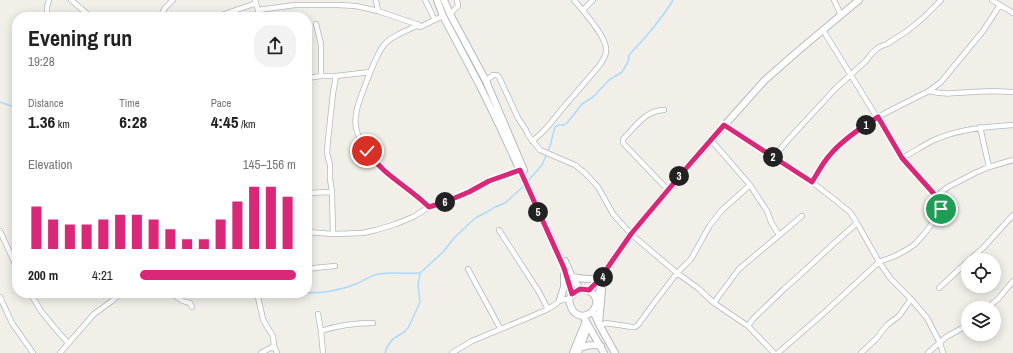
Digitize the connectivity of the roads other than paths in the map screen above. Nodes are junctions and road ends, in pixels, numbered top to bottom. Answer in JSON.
{"nodes":[{"id":1,"x":49,"y":0,"type":"edge"},
{"id":2,"x":71,"y":0,"type":"edge"},
{"id":3,"x":173,"y":0,"type":"edge"},
{"id":4,"x":376,"y":0,"type":"edge"},
{"id":5,"x":425,"y":0,"type":"edge"},
{"id":6,"x":437,"y":0,"type":"edge"},
{"id":7,"x":444,"y":0,"type":"edge"},
{"id":8,"x":457,"y":0,"type":"edge"},
{"id":9,"x":574,"y":0,"type":"edge"},
{"id":10,"x":593,"y":0,"type":"edge"},
{"id":11,"x":834,"y":0,"type":"edge"},
{"id":12,"x":859,"y":0,"type":"edge"},
{"id":13,"x":941,"y":0,"type":"edge"},
{"id":14,"x":992,"y":0,"type":"edge"},
{"id":15,"x":255,"y":1,"type":"edge"},
{"id":16,"x":287,"y":3,"type":"edge"},
{"id":17,"x":337,"y":3,"type":"edge"},
{"id":18,"x":1000,"y":5,"type":"junction"},
{"id":19,"x":258,"y":10,"type":"joint"},
{"id":20,"x":582,"y":10,"type":"junction"},
{"id":21,"x":378,"y":11,"type":"junction"},
{"id":22,"x":47,"y":12,"type":"edge"},
{"id":23,"x":85,"y":12,"type":"edge"},
{"id":24,"x":163,"y":12,"type":"edge"},
{"id":25,"x":228,"y":12,"type":"edge"},
{"id":26,"x":1013,"y":13,"type":"edge"},
{"id":27,"x":446,"y":15,"type":"junction"},
{"id":28,"x":841,"y":15,"type":"junction"},
{"id":29,"x":435,"y":20,"type":"junction"},
{"id":30,"x":316,"y":24,"type":"dead end"},
{"id":31,"x":419,"y":25,"type":"junction"},
{"id":32,"x":823,"y":30,"type":"junction"},
{"id":33,"x":370,"y":72,"type":"junction"},
{"id":34,"x":852,"y":75,"type":"junction"},
{"id":35,"x":321,"y":76,"type":"junction"},
{"id":36,"x":336,"y":76,"type":"junction"},
{"id":37,"x":312,"y":77,"type":"edge"},
{"id":38,"x":486,"y":80,"type":"junction"},
{"id":39,"x":929,"y":91,"type":"junction"},
{"id":40,"x":1013,"y":92,"type":"edge"},
{"id":41,"x":664,"y":110,"type":"dead end"},
{"id":42,"x":878,"y":117,"type":"junction"},
{"id":43,"x":724,"y":125,"type":"junction"},
{"id":44,"x":1013,"y":125,"type":"edge"},
{"id":45,"x":980,"y":127,"type":"junction"},
{"id":46,"x":711,"y":140,"type":"junction"},
{"id":47,"x":532,"y":141,"type":"junction"},
{"id":48,"x":774,"y":158,"type":"junction"},
{"id":49,"x":902,"y":158,"type":"junction"},
{"id":50,"x":1013,"y":160,"type":"edge"},
{"id":51,"x":989,"y":167,"type":"junction"},
{"id":52,"x":521,"y":170,"type":"junction"},
{"id":53,"x":812,"y":182,"type":"junction"},
{"id":54,"x":750,"y":185,"type":"junction"},
{"id":55,"x":530,"y":188,"type":"junction"},
{"id":56,"x":668,"y":190,"type":"junction"},
{"id":57,"x":332,"y":192,"type":"junction"},
{"id":58,"x":312,"y":194,"type":"edge"},
{"id":59,"x":938,"y":194,"type":"junction"},
{"id":60,"x":429,"y":207,"type":"junction"},
{"id":61,"x":802,"y":216,"type":"dead end"},
{"id":62,"x":1013,"y":216,"type":"edge"},
{"id":63,"x":857,"y":223,"type":"junction"},
{"id":64,"x":499,"y":230,"type":"dead end"},
{"id":65,"x":0,"y":231,"type":"edge"},
{"id":66,"x":312,"y":232,"type":"edge"},
{"id":67,"x":333,"y":234,"type":"junction"},
{"id":68,"x":631,"y":234,"type":"junction"},
{"id":69,"x":779,"y":235,"type":"junction"},
{"id":70,"x":978,"y":253,"type":"edge"},
{"id":71,"x":12,"y":257,"type":"edge"},
{"id":72,"x":878,"y":262,"type":"junction"},
{"id":73,"x":335,"y":266,"type":"dead end"},
{"id":74,"x":312,"y":268,"type":"edge"},
{"id":75,"x":564,"y":268,"type":"junction"},
{"id":76,"x":961,"y":268,"type":"edge"},
{"id":77,"x":468,"y":269,"type":"dead end"},
{"id":78,"x":677,"y":273,"type":"junction"},
{"id":79,"x":572,"y":277,"type":"junction"},
{"id":80,"x":603,"y":278,"type":"junction"},
{"id":81,"x":1013,"y":281,"type":"edge"},
{"id":82,"x":939,"y":288,"type":"dead end"},
{"id":83,"x":580,"y":289,"type":"junction"},
{"id":84,"x":589,"y":290,"type":"junction"},
{"id":85,"x":571,"y":296,"type":"junction"},
{"id":86,"x":0,"y":297,"type":"edge"},
{"id":87,"x":33,"y":298,"type":"edge"},
{"id":88,"x":115,"y":298,"type":"edge"},
{"id":89,"x":178,"y":298,"type":"edge"},
{"id":90,"x":258,"y":298,"type":"edge"},
{"id":91,"x":911,"y":299,"type":"junction"},
{"id":92,"x":560,"y":300,"type":"junction"},
{"id":93,"x":596,"y":300,"type":"junction"},
{"id":94,"x":112,"y":301,"type":"joint"},
{"id":95,"x":996,"y":301,"type":"edge"},
{"id":96,"x":714,"y":304,"type":"junction"},
{"id":97,"x":192,"y":307,"type":"dead end"},
{"id":98,"x":548,"y":309,"type":"junction"},
{"id":99,"x":593,"y":311,"type":"junction"},
{"id":100,"x":318,"y":314,"type":"dead end"},
{"id":101,"x":586,"y":321,"type":"junction"},
{"id":102,"x":373,"y":323,"type":"dead end"},
{"id":103,"x":599,"y":325,"type":"junction"},
{"id":104,"x":748,"y":326,"type":"junction"},
{"id":105,"x":500,"y":328,"type":"junction"},
{"id":106,"x":961,"y":329,"type":"edge"},
{"id":107,"x":321,"y":331,"type":"junction"},
{"id":108,"x":68,"y":343,"type":"junction"},
{"id":109,"x":940,"y":343,"type":"junction"},
{"id":110,"x":274,"y":346,"type":"junction"},
{"id":111,"x":600,"y":346,"type":"junction"},
{"id":112,"x":579,"y":351,"type":"edge"},
{"id":113,"x":33,"y":353,"type":"edge"},
{"id":114,"x":60,"y":353,"type":"edge"},
{"id":115,"x":261,"y":353,"type":"edge"},
{"id":116,"x":278,"y":353,"type":"edge"},
{"id":117,"x":323,"y":353,"type":"edge"},
{"id":118,"x":452,"y":353,"type":"edge"},
{"id":119,"x":573,"y":353,"type":"edge"},
{"id":120,"x":604,"y":353,"type":"edge"},
{"id":121,"x":615,"y":353,"type":"edge"},
{"id":122,"x":774,"y":353,"type":"edge"},
{"id":123,"x":778,"y":353,"type":"edge"},
{"id":124,"x":861,"y":353,"type":"edge"},
{"id":125,"x":928,"y":353,"type":"edge"},
{"id":126,"x":943,"y":353,"type":"edge"}],
"edges":[{"from":1,"to":22,"type":"street"},
{"from":2,"to":23,"type":"street"},
{"from":3,"to":24,"type":"street"},
{"from":4,"to":21,"type":"street"},
{"from":5,"to":29,"type":"street"},
{"from":6,"to":27,"type":"main road"},
{"from":7,"to":27,"type":"main road"},
{"from":8,"to":27,"type":"street"},
{"from":9,"to":20,"type":"street"},
{"from":10,"to":20,"type":"street"},
{"from":11,"to":28,"type":"street"},
{"from":12,"to":28,"type":"main road"},
{"from":13,"to":34,"type":"street"},
{"from":14,"to":18,"type":"street"},
{"from":15,"to":19,"type":"street"},
{"from":15,"to":25,"type":"street"},
{"from":16,"to":17,"type":"street"},
{"from":16,"to":19,"type":"street"},
{"from":17,"to":21,"type":"street"},
{"from":18,"to":26,"type":"street"},
{"from":18,"to":39,"type":"street"},
{"from":20,"to":47,"type":"street"},
{"from":21,"to":31,"type":"street"},
{"from":27,"to":29,"type":"street"},
{"from":27,"to":38,"type":"main road"},
{"from":27,"to":52,"type":"main road"},
{"from":28,"to":32,"type":"main road"},
{"from":29,"to":31,"type":"street"},
{"from":30,"to":35,"type":"street"},
{"from":31,"to":33,"type":"street"},
{"from":32,"to":34,"type":"street"},
{"from":32,"to":43,"type":"main road"},
{"from":33,"to":36,"type":"street"},
{"from":33,"to":60,"type":"street"},
{"from":34,"to":42,"type":"street"},
{"from":34,"to":48,"type":"street"},
{"from":35,"to":36,"type":"street"},
{"from":35,"to":37,"type":"street"},
{"from":36,"to":57,"type":"street"},
{"from":38,"to":47,"type":"street"},
{"from":38,"to":52,"type":"main road"},
{"from":39,"to":40,"type":"street"},
{"from":39,"to":42,"type":"street"},
{"from":41,"to":56,"type":"street"},
{"from":42,"to":49,"type":"street"},
{"from":42,"to":53,"type":"street"},
{"from":43,"to":46,"type":"main road"},
{"from":43,"to":48,"type":"street"},
{"from":44,"to":45,"type":"street"},
{"from":45,"to":49,"type":"street"},
{"from":45,"to":51,"type":"street"},
{"from":46,"to":54,"type":"street"},
{"from":46,"to":56,"type":"main road"},
{"from":47,"to":68,"type":"street"},
{"from":48,"to":53,"type":"street"},
{"from":49,"to":59,"type":"street"},
{"from":50,"to":51,"type":"street"},
{"from":51,"to":59,"type":"street"},
{"from":52,"to":55,"type":"main road"},
{"from":52,"to":60,"type":"street"},
{"from":53,"to":63,"type":"street"},
{"from":54,"to":69,"type":"street"},
{"from":54,"to":78,"type":"street"},
{"from":55,"to":75,"type":"main road"},
{"from":55,"to":79,"type":"main road"},
{"from":56,"to":68,"type":"main road"},
{"from":57,"to":58,"type":"street"},
{"from":57,"to":67,"type":"street"},
{"from":59,"to":72,"type":"street"},
{"from":60,"to":67,"type":"street"},
{"from":61,"to":69,"type":"street"},
{"from":62,"to":70,"type":"street"},
{"from":63,"to":72,"type":"street"},
{"from":63,"to":104,"type":"street"},
{"from":64,"to":98,"type":"street"},
{"from":65,"to":71,"type":"street"},
{"from":66,"to":67,"type":"street"},
{"from":68,"to":78,"type":"street"},
{"from":68,"to":80,"type":"main road"},
{"from":69,"to":96,"type":"street"},
{"from":72,"to":91,"type":"street"},
{"from":72,"to":123,"type":"street"},
{"from":73,"to":74,"type":"street"},
{"from":75,"to":85,"type":"main road"},
{"from":75,"to":92,"type":"main road"},
{"from":76,"to":82,"type":"street"},
{"from":77,"to":105,"type":"street"},
{"from":78,"to":96,"type":"street"},
{"from":78,"to":103,"type":"street"},
{"from":79,"to":80,"type":"main road"},
{"from":79,"to":83,"type":"main road"},
{"from":80,"to":84,"type":"main road"},
{"from":80,"to":93,"type":"main road"},
{"from":80,"to":103,"type":"main road"},
{"from":81,"to":95,"type":"street"},
{"from":83,"to":84,"type":"main road"},
{"from":83,"to":85,"type":"main road"},
{"from":84,"to":93,"type":"main road"},
{"from":85,"to":92,"type":"street"},
{"from":85,"to":101,"type":"main road"},
{"from":86,"to":113,"type":"street"},
{"from":87,"to":108,"type":"street"},
{"from":88,"to":94,"type":"street"},
{"from":89,"to":97,"type":"street"},
{"from":90,"to":110,"type":"street"},
{"from":91,"to":109,"type":"street"},
{"from":91,"to":124,"type":"street"},
{"from":92,"to":98,"type":"street"},
{"from":93,"to":99,"type":"main road"},
{"from":94,"to":108,"type":"street"},
{"from":96,"to":104,"type":"street"},
{"from":98,"to":105,"type":"street"},
{"from":99,"to":101,"type":"main road"},
{"from":99,"to":103,"type":"main road"},
{"from":100,"to":107,"type":"street"},
{"from":101,"to":111,"type":"main road"},
{"from":101,"to":112,"type":"main road"},
{"from":101,"to":119,"type":"main road"},
{"from":102,"to":107,"type":"street"},
{"from":103,"to":121,"type":"main road"},
{"from":104,"to":122,"type":"street"},
{"from":105,"to":118,"type":"street"},
{"from":106,"to":109,"type":"street"},
{"from":107,"to":117,"type":"street"},
{"from":108,"to":114,"type":"street"},
{"from":109,"to":125,"type":"street"},
{"from":109,"to":126,"type":"street"},
{"from":110,"to":115,"type":"street"},
{"from":110,"to":116,"type":"street"},
{"from":111,"to":112,"type":"main road"},
{"from":111,"to":120,"type":"main road"}]}
